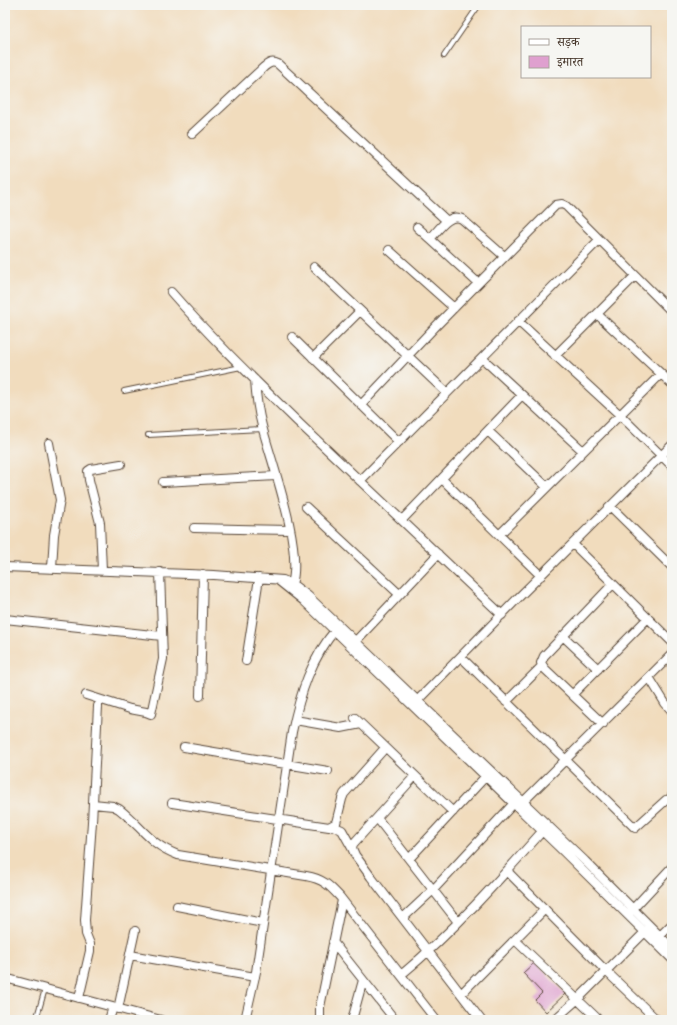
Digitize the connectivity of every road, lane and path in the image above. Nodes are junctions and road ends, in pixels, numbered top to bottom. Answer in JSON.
{"nodes":[{"id":1,"x":479,"y":5,"type":"edge"},
{"id":2,"x":444,"y":56,"type":"dead end"},
{"id":3,"x":192,"y":134,"type":"dead end"},
{"id":4,"x":447,"y":221,"type":"junction"},
{"id":5,"x":417,"y":227,"type":"dead end"},
{"id":6,"x":430,"y":239,"type":"junction"},
{"id":7,"x":599,"y":240,"type":"junction"},
{"id":8,"x":389,"y":250,"type":"dead end"},
{"id":9,"x":504,"y":256,"type":"junction"},
{"id":10,"x":314,"y":267,"type":"dead end"},
{"id":11,"x":635,"y":276,"type":"junction"},
{"id":12,"x":478,"y":283,"type":"junction"},
{"id":13,"x":171,"y":292,"type":"dead end"},
{"id":14,"x":454,"y":308,"type":"junction"},
{"id":15,"x":360,"y":311,"type":"junction"},
{"id":16,"x":672,"y":312,"type":"edge"},
{"id":17,"x":597,"y":314,"type":"junction"},
{"id":18,"x":518,"y":321,"type":"junction"},
{"id":19,"x":292,"y":337,"type":"dead end"},
{"id":20,"x":408,"y":356,"type":"junction"},
{"id":21,"x":555,"y":356,"type":"junction"},
{"id":22,"x":313,"y":358,"type":"junction"},
{"id":23,"x":482,"y":358,"type":"junction"},
{"id":24,"x":242,"y":367,"type":"junction"},
{"id":25,"x":661,"y":374,"type":"junction"},
{"id":26,"x":255,"y":380,"type":"junction"},
{"id":27,"x":672,"y":384,"type":"edge"},
{"id":28,"x":124,"y":391,"type":"dead end"},
{"id":29,"x":447,"y":393,"type":"junction"},
{"id":30,"x":522,"y":395,"type":"junction"},
{"id":31,"x":361,"y":405,"type":"junction"},
{"id":32,"x":620,"y":415,"type":"junction"},
{"id":33,"x":263,"y":429,"type":"junction"},
{"id":34,"x":488,"y":431,"type":"junction"},
{"id":35,"x":148,"y":435,"type":"dead end"},
{"id":36,"x":400,"y":442,"type":"junction"},
{"id":37,"x":49,"y":443,"type":"dead end"},
{"id":38,"x":672,"y":445,"type":"edge"},
{"id":39,"x":583,"y":451,"type":"junction"},
{"id":40,"x":662,"y":455,"type":"junction"},
{"id":41,"x":121,"y":464,"type":"dead end"},
{"id":42,"x":672,"y":466,"type":"edge"},
{"id":43,"x":276,"y":476,"type":"junction"},
{"id":44,"x":442,"y":479,"type":"junction"},
{"id":45,"x":360,"y":481,"type":"junction"},
{"id":46,"x":163,"y":482,"type":"dead end"},
{"id":47,"x":547,"y":487,"type":"junction"},
{"id":48,"x":306,"y":507,"type":"dead end"},
{"id":49,"x":611,"y":507,"type":"junction"},
{"id":50,"x":402,"y":520,"type":"junction"},
{"id":51,"x":194,"y":528,"type":"dead end"},
{"id":52,"x":290,"y":530,"type":"junction"},
{"id":53,"x":499,"y":535,"type":"junction"},
{"id":54,"x":573,"y":544,"type":"junction"},
{"id":55,"x":438,"y":554,"type":"junction"},
{"id":56,"x":5,"y":567,"type":"edge"},
{"id":57,"x":672,"y":567,"type":"edge"},
{"id":58,"x":52,"y":568,"type":"junction"},
{"id":59,"x":102,"y":570,"type":"junction"},
{"id":60,"x":160,"y":572,"type":"junction"},
{"id":61,"x":203,"y":574,"type":"junction"},
{"id":62,"x":541,"y":576,"type":"junction"},
{"id":63,"x":259,"y":578,"type":"junction"},
{"id":64,"x":278,"y":580,"type":"junction"},
{"id":65,"x":292,"y":584,"type":"junction"},
{"id":66,"x":613,"y":584,"type":"junction"},
{"id":67,"x":399,"y":594,"type":"junction"},
{"id":68,"x":502,"y":614,"type":"junction"},
{"id":69,"x":648,"y":618,"type":"junction"},
{"id":70,"x":5,"y":619,"type":"edge"},
{"id":71,"x":337,"y":628,"type":"junction"},
{"id":72,"x":162,"y":636,"type":"junction"},
{"id":73,"x":563,"y":636,"type":"junction"},
{"id":74,"x":672,"y":642,"type":"edge"},
{"id":75,"x":353,"y":644,"type":"junction"},
{"id":76,"x":672,"y":654,"type":"edge"},
{"id":77,"x":461,"y":657,"type":"junction"},
{"id":78,"x":246,"y":661,"type":"dead end"},
{"id":79,"x":542,"y":666,"type":"junction"},
{"id":80,"x":598,"y":669,"type":"junction"},
{"id":81,"x":649,"y":677,"type":"junction"},
{"id":82,"x":86,"y":695,"type":"dead end"},
{"id":83,"x":572,"y":695,"type":"junction"},
{"id":84,"x":200,"y":696,"type":"dead end"},
{"id":85,"x":506,"y":702,"type":"junction"},
{"id":86,"x":415,"y":704,"type":"junction"},
{"id":87,"x":98,"y":706,"type":"dead end"},
{"id":88,"x":672,"y":711,"type":"edge"},
{"id":89,"x":295,"y":720,"type":"junction"},
{"id":90,"x":603,"y":724,"type":"junction"},
{"id":91,"x":184,"y":747,"type":"dead end"},
{"id":92,"x":386,"y":748,"type":"junction"},
{"id":93,"x":566,"y":760,"type":"junction"},
{"id":94,"x":287,"y":764,"type":"junction"},
{"id":95,"x":328,"y":771,"type":"dead end"},
{"id":96,"x":415,"y":776,"type":"junction"},
{"id":97,"x":486,"y":776,"type":"junction"},
{"id":98,"x":669,"y":796,"type":"edge"},
{"id":99,"x":519,"y":801,"type":"junction"},
{"id":100,"x":172,"y":803,"type":"dead end"},
{"id":101,"x":93,"y":804,"type":"junction"},
{"id":102,"x":453,"y":812,"type":"junction"},
{"id":103,"x":377,"y":818,"type":"junction"},
{"id":104,"x":279,"y":820,"type":"junction"},
{"id":105,"x":333,"y":826,"type":"junction"},
{"id":106,"x":545,"y":828,"type":"junction"},
{"id":107,"x":352,"y":848,"type":"junction"},
{"id":108,"x":409,"y":859,"type":"junction"},
{"id":109,"x":672,"y":867,"type":"edge"},
{"id":110,"x":272,"y":870,"type":"junction"},
{"id":111,"x":507,"y":871,"type":"junction"},
{"id":112,"x":433,"y":890,"type":"junction"},
{"id":113,"x":342,"y":900,"type":"junction"},
{"id":114,"x":177,"y":906,"type":"dead end"},
{"id":115,"x":545,"y":909,"type":"junction"},
{"id":116,"x":630,"y":912,"type":"junction"},
{"id":117,"x":403,"y":918,"type":"junction"},
{"id":118,"x":458,"y":922,"type":"junction"},
{"id":119,"x":263,"y":923,"type":"junction"},
{"id":120,"x":672,"y":924,"type":"edge"},
{"id":121,"x":648,"y":929,"type":"junction"},
{"id":122,"x":136,"y":931,"type":"dead end"},
{"id":123,"x":660,"y":936,"type":"junction"},
{"id":124,"x":515,"y":940,"type":"junction"},
{"id":125,"x":333,"y":942,"type":"junction"},
{"id":126,"x":672,"y":948,"type":"edge"},
{"id":127,"x":428,"y":952,"type":"junction"},
{"id":128,"x":130,"y":955,"type":"junction"},
{"id":129,"x":672,"y":959,"type":"edge"},
{"id":130,"x":606,"y":971,"type":"junction"},
{"id":131,"x":401,"y":975,"type":"junction"},
{"id":132,"x":255,"y":977,"type":"junction"},
{"id":133,"x":5,"y":978,"type":"edge"},
{"id":134,"x":364,"y":980,"type":"junction"},
{"id":135,"x":45,"y":989,"type":"junction"},
{"id":136,"x":461,"y":994,"type":"junction"},
{"id":137,"x":79,"y":998,"type":"junction"},
{"id":138,"x":578,"y":999,"type":"junction"},
{"id":139,"x":115,"y":1008,"type":"junction"},
{"id":140,"x":36,"y":1020,"type":"edge"},
{"id":141,"x":110,"y":1020,"type":"edge"},
{"id":142,"x":161,"y":1020,"type":"edge"},
{"id":143,"x":245,"y":1020,"type":"edge"},
{"id":144,"x":320,"y":1020,"type":"edge"},
{"id":145,"x":352,"y":1020,"type":"edge"},
{"id":146,"x":395,"y":1020,"type":"edge"},
{"id":147,"x":436,"y":1020,"type":"edge"},
{"id":148,"x":481,"y":1020,"type":"edge"},
{"id":149,"x":554,"y":1020,"type":"edge"},
{"id":150,"x":599,"y":1020,"type":"edge"},
{"id":151,"x":657,"y":1020,"type":"edge"}],
"edges":[{"from":1,"to":2,"type":"lane"},
{"from":3,"to":4,"type":"street"},
{"from":4,"to":6,"type":"street"},
{"from":4,"to":9,"type":"street"},
{"from":5,"to":6,"type":"street"},
{"from":6,"to":12,"type":"street"},
{"from":7,"to":9,"type":"street"},
{"from":7,"to":11,"type":"street"},
{"from":7,"to":18,"type":"street"},
{"from":8,"to":14,"type":"street"},
{"from":9,"to":12,"type":"street"},
{"from":10,"to":15,"type":"street"},
{"from":11,"to":16,"type":"street"},
{"from":11,"to":17,"type":"street"},
{"from":12,"to":14,"type":"street"},
{"from":13,"to":24,"type":"street"},
{"from":14,"to":20,"type":"street"},
{"from":15,"to":20,"type":"street"},
{"from":15,"to":22,"type":"street"},
{"from":17,"to":21,"type":"street"},
{"from":17,"to":25,"type":"street"},
{"from":18,"to":21,"type":"street"},
{"from":18,"to":23,"type":"street"},
{"from":19,"to":22,"type":"street"},
{"from":20,"to":29,"type":"street"},
{"from":20,"to":31,"type":"street"},
{"from":21,"to":32,"type":"street"},
{"from":22,"to":31,"type":"street"},
{"from":23,"to":29,"type":"street"},
{"from":23,"to":30,"type":"street"},
{"from":24,"to":26,"type":"street"},
{"from":24,"to":28,"type":"lane"},
{"from":25,"to":27,"type":"street"},
{"from":25,"to":32,"type":"street"},
{"from":26,"to":33,"type":"street"},
{"from":26,"to":45,"type":"street"},
{"from":29,"to":36,"type":"street"},
{"from":30,"to":34,"type":"street"},
{"from":30,"to":39,"type":"street"},
{"from":31,"to":36,"type":"street"},
{"from":32,"to":39,"type":"street"},
{"from":32,"to":40,"type":"street"},
{"from":33,"to":35,"type":"lane"},
{"from":33,"to":43,"type":"street"},
{"from":34,"to":44,"type":"street"},
{"from":34,"to":47,"type":"street"},
{"from":36,"to":45,"type":"street"},
{"from":37,"to":58,"type":"street"},
{"from":38,"to":40,"type":"street"},
{"from":39,"to":47,"type":"street"},
{"from":40,"to":42,"type":"street"},
{"from":40,"to":49,"type":"street"},
{"from":41,"to":59,"type":"street"},
{"from":43,"to":46,"type":"street"},
{"from":43,"to":52,"type":"street"},
{"from":44,"to":50,"type":"street"},
{"from":44,"to":53,"type":"street"},
{"from":45,"to":50,"type":"street"},
{"from":47,"to":53,"type":"street"},
{"from":48,"to":67,"type":"street"},
{"from":49,"to":54,"type":"street"},
{"from":49,"to":57,"type":"street"},
{"from":50,"to":55,"type":"street"},
{"from":51,"to":52,"type":"street"},
{"from":52,"to":65,"type":"street"},
{"from":53,"to":62,"type":"street"},
{"from":54,"to":62,"type":"street"},
{"from":54,"to":66,"type":"street"},
{"from":55,"to":67,"type":"street"},
{"from":55,"to":68,"type":"street"},
{"from":56,"to":58,"type":"street"},
{"from":58,"to":59,"type":"street"},
{"from":59,"to":60,"type":"street"},
{"from":60,"to":61,"type":"street"},
{"from":60,"to":72,"type":"street"},
{"from":61,"to":63,"type":"street"},
{"from":61,"to":84,"type":"street"},
{"from":62,"to":68,"type":"street"},
{"from":63,"to":64,"type":"street"},
{"from":63,"to":78,"type":"street"},
{"from":64,"to":65,"type":"street"},
{"from":64,"to":71,"type":"street"},
{"from":65,"to":71,"type":"street"},
{"from":66,"to":69,"type":"street"},
{"from":66,"to":73,"type":"street"},
{"from":67,"to":75,"type":"street"},
{"from":68,"to":77,"type":"street"},
{"from":69,"to":74,"type":"street"},
{"from":69,"to":80,"type":"street"},
{"from":70,"to":72,"type":"street"},
{"from":71,"to":75,"type":"street"},
{"from":71,"to":89,"type":"street"},
{"from":72,"to":82,"type":"street"},
{"from":73,"to":79,"type":"street"},
{"from":73,"to":80,"type":"street"},
{"from":75,"to":86,"type":"street"},
{"from":76,"to":81,"type":"street"},
{"from":77,"to":85,"type":"street"},
{"from":77,"to":86,"type":"street"},
{"from":79,"to":83,"type":"street"},
{"from":79,"to":85,"type":"street"},
{"from":80,"to":83,"type":"street"},
{"from":81,"to":88,"type":"street"},
{"from":81,"to":90,"type":"street"},
{"from":83,"to":90,"type":"street"},
{"from":85,"to":93,"type":"street"},
{"from":86,"to":97,"type":"street"},
{"from":86,"to":99,"type":"street"},
{"from":87,"to":101,"type":"street"},
{"from":89,"to":92,"type":"street"},
{"from":89,"to":94,"type":"street"},
{"from":90,"to":93,"type":"street"},
{"from":91,"to":94,"type":"street"},
{"from":92,"to":96,"type":"street"},
{"from":92,"to":105,"type":"street"},
{"from":93,"to":98,"type":"street"},
{"from":93,"to":99,"type":"street"},
{"from":94,"to":95,"type":"street"},
{"from":94,"to":104,"type":"street"},
{"from":96,"to":102,"type":"street"},
{"from":96,"to":103,"type":"street"},
{"from":97,"to":99,"type":"street"},
{"from":97,"to":102,"type":"street"},
{"from":99,"to":106,"type":"street"},
{"from":99,"to":112,"type":"street"},
{"from":100,"to":104,"type":"street"},
{"from":101,"to":110,"type":"street"},
{"from":101,"to":137,"type":"street"},
{"from":102,"to":108,"type":"street"},
{"from":103,"to":107,"type":"street"},
{"from":103,"to":108,"type":"street"},
{"from":104,"to":105,"type":"street"},
{"from":104,"to":110,"type":"street"},
{"from":105,"to":107,"type":"street"},
{"from":106,"to":111,"type":"street"},
{"from":106,"to":116,"type":"street"},
{"from":107,"to":117,"type":"street"},
{"from":108,"to":112,"type":"street"},
{"from":109,"to":116,"type":"street"},
{"from":110,"to":113,"type":"street"},
{"from":110,"to":119,"type":"street"},
{"from":111,"to":115,"type":"street"},
{"from":111,"to":118,"type":"street"},
{"from":112,"to":117,"type":"street"},
{"from":112,"to":118,"type":"street"},
{"from":113,"to":125,"type":"street"},
{"from":113,"to":131,"type":"street"},
{"from":114,"to":119,"type":"street"},
{"from":115,"to":124,"type":"street"},
{"from":115,"to":130,"type":"street"},
{"from":116,"to":121,"type":"street"},
{"from":117,"to":127,"type":"street"},
{"from":118,"to":127,"type":"street"},
{"from":119,"to":132,"type":"street"},
{"from":120,"to":123,"type":"street"},
{"from":121,"to":123,"type":"street"},
{"from":121,"to":129,"type":"street"},
{"from":121,"to":130,"type":"street"},
{"from":122,"to":128,"type":"street"},
{"from":123,"to":126,"type":"street"},
{"from":124,"to":136,"type":"street"},
{"from":124,"to":138,"type":"street"},
{"from":125,"to":134,"type":"street"},
{"from":125,"to":144,"type":"street"},
{"from":127,"to":131,"type":"street"},
{"from":127,"to":136,"type":"street"},
{"from":128,"to":132,"type":"street"},
{"from":128,"to":139,"type":"street"},
{"from":130,"to":138,"type":"street"},
{"from":130,"to":151,"type":"street"},
{"from":131,"to":147,"type":"street"},
{"from":132,"to":143,"type":"street"},
{"from":133,"to":135,"type":"street"},
{"from":134,"to":145,"type":"street"},
{"from":134,"to":146,"type":"street"},
{"from":135,"to":137,"type":"street"},
{"from":135,"to":140,"type":"lane"},
{"from":136,"to":148,"type":"street"},
{"from":137,"to":139,"type":"street"},
{"from":138,"to":149,"type":"street"},
{"from":138,"to":150,"type":"street"},
{"from":139,"to":141,"type":"street"},
{"from":139,"to":142,"type":"street"}]}
